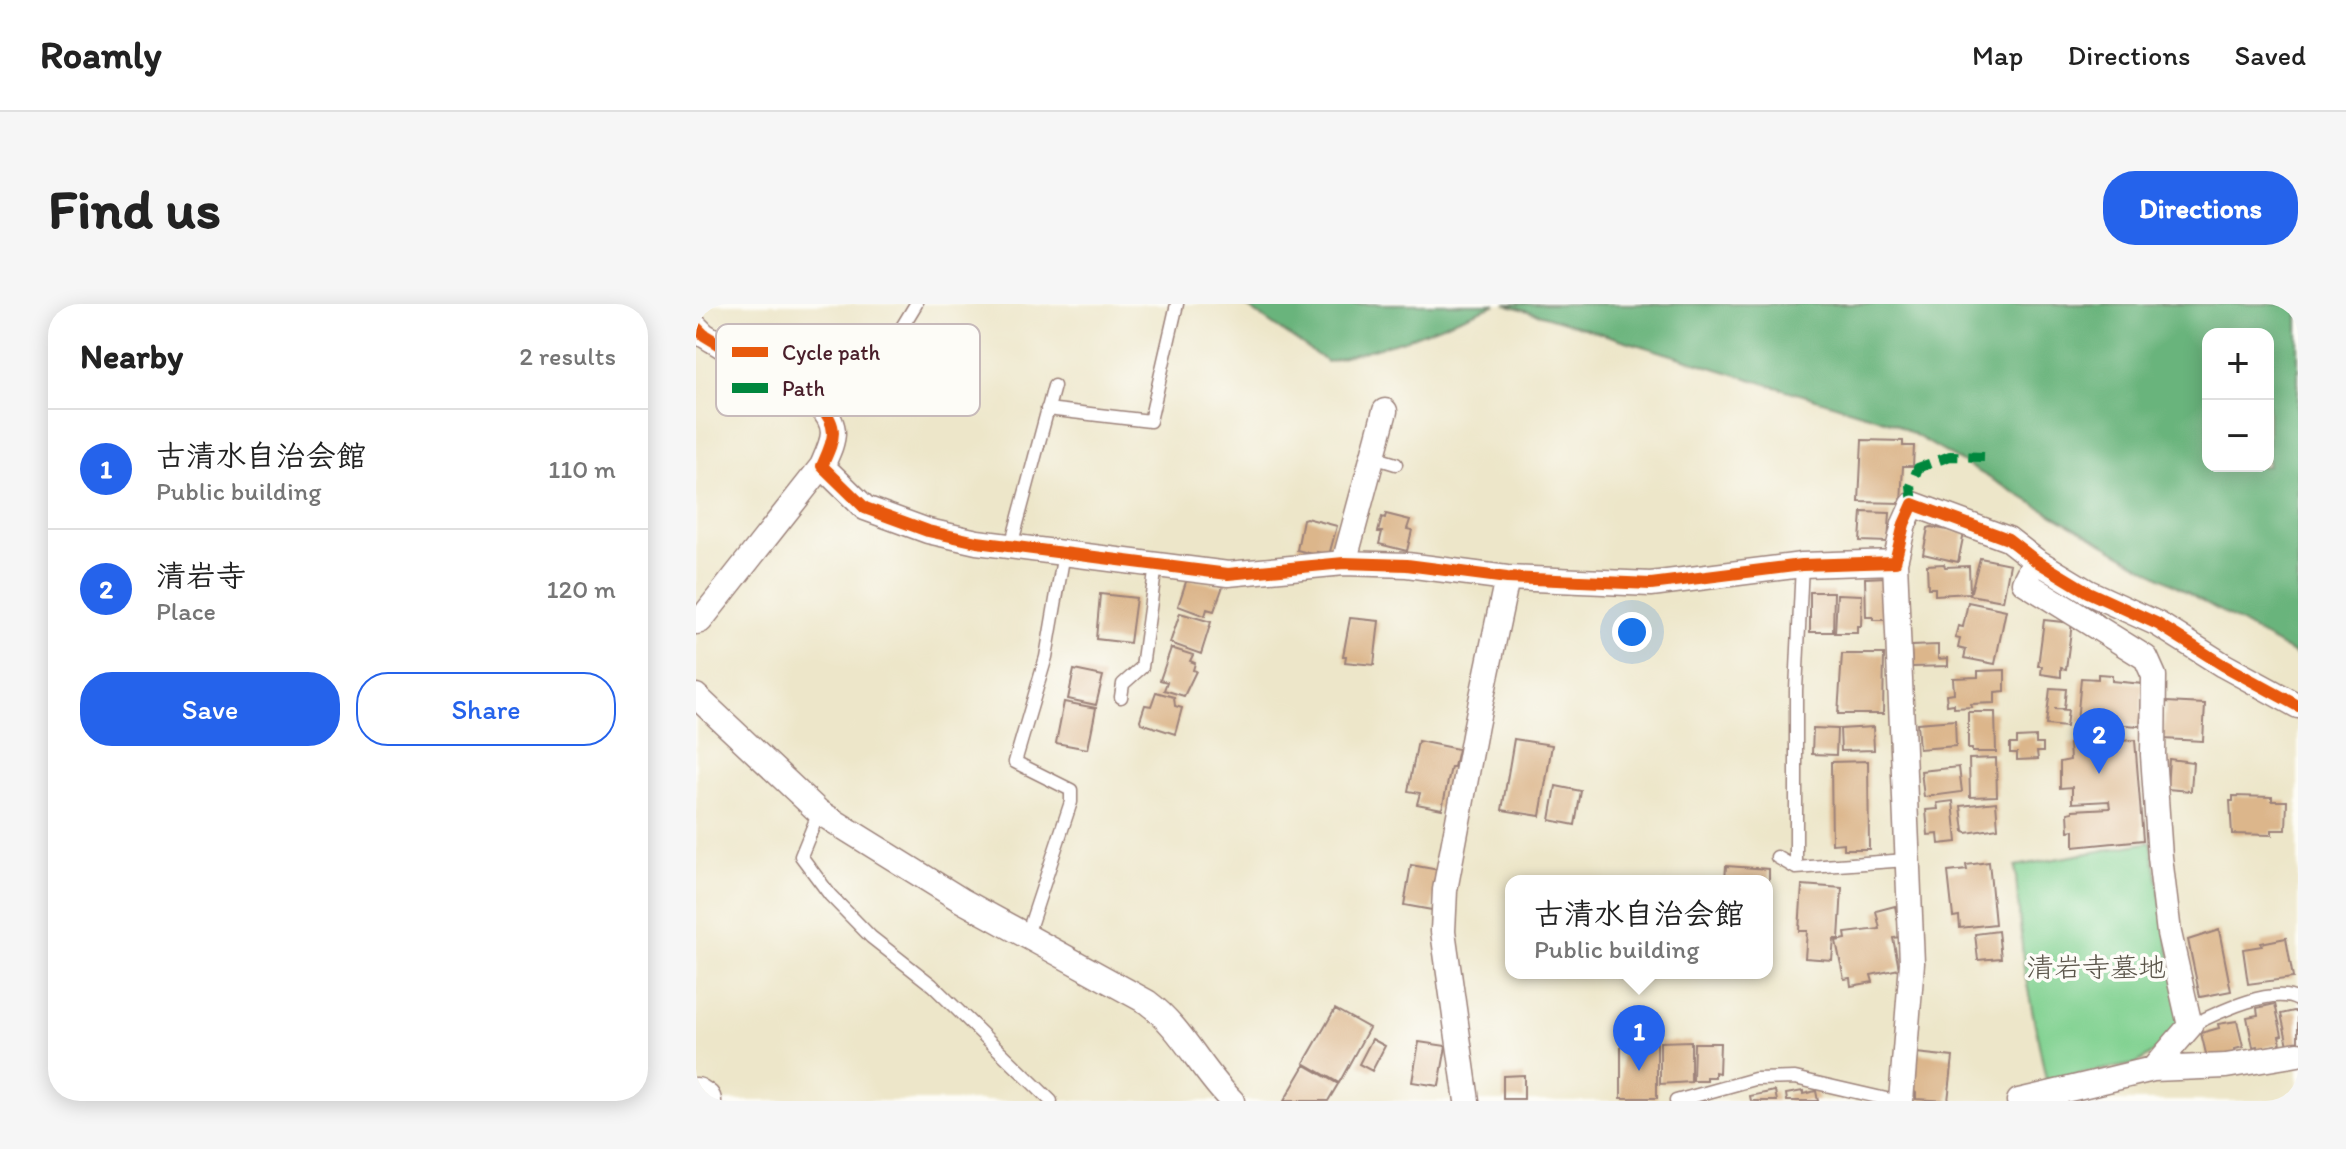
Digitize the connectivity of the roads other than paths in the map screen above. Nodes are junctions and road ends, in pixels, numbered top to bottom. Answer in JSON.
{"nodes":[{"id":1,"x":916,"y":304,"type":"edge"},
{"id":2,"x":1177,"y":304,"type":"edge"},
{"id":3,"x":904,"y":324,"type":"edge"},
{"id":4,"x":696,"y":327,"type":"edge"},
{"id":5,"x":716,"y":340,"type":"edge"},
{"id":6,"x":1054,"y":386,"type":"dead end"},
{"id":7,"x":1047,"y":409,"type":"junction"},
{"id":8,"x":1385,"y":411,"type":"dead end"},
{"id":9,"x":830,"y":417,"type":"edge"},
{"id":10,"x":822,"y":466,"type":"junction"},
{"id":11,"x":1011,"y":546,"type":"junction"},
{"id":12,"x":1064,"y":553,"type":"junction"},
{"id":13,"x":2035,"y":560,"type":"junction"},
{"id":14,"x":1895,"y":562,"type":"junction"},
{"id":15,"x":1344,"y":563,"type":"junction"},
{"id":16,"x":1156,"y":565,"type":"junction"},
{"id":17,"x":1802,"y":565,"type":"junction"},
{"id":18,"x":1507,"y":578,"type":"junction"},
{"id":19,"x":696,"y":622,"type":"edge"},
{"id":20,"x":696,"y":696,"type":"edge"},
{"id":21,"x":1121,"y":697,"type":"dead end"},
{"id":22,"x":2297,"y":704,"type":"edge"},
{"id":23,"x":819,"y":812,"type":"junction"},
{"id":24,"x":1777,"y":857,"type":"dead end"},
{"id":25,"x":1907,"y":860,"type":"junction"},
{"id":26,"x":1796,"y":868,"type":"junction"},
{"id":27,"x":1027,"y":935,"type":"junction"},
{"id":28,"x":2298,"y":1000,"type":"edge"},
{"id":29,"x":2190,"y":1026,"type":"junction"},
{"id":30,"x":2298,"y":1054,"type":"edge"},
{"id":31,"x":2153,"y":1069,"type":"junction"},
{"id":32,"x":696,"y":1097,"type":"edge"},
{"id":33,"x":702,"y":1101,"type":"edge"},
{"id":34,"x":1051,"y":1101,"type":"edge"},
{"id":35,"x":1232,"y":1101,"type":"edge"},
{"id":36,"x":1467,"y":1101,"type":"edge"},
{"id":37,"x":1676,"y":1101,"type":"edge"},
{"id":38,"x":1898,"y":1101,"type":"edge"},
{"id":39,"x":2019,"y":1101,"type":"edge"}],
"edges":[{"from":1,"to":3,"type":"lane"},
{"from":2,"to":7,"type":"lane"},
{"from":4,"to":5,"type":"street"},
{"from":6,"to":7,"type":"lane"},
{"from":7,"to":11,"type":"lane"},
{"from":8,"to":15,"type":"street"},
{"from":9,"to":10,"type":"street"},
{"from":10,"to":11,"type":"street"},
{"from":10,"to":19,"type":"street"},
{"from":11,"to":12,"type":"street"},
{"from":12,"to":16,"type":"street"},
{"from":12,"to":27,"type":"lane"},
{"from":13,"to":14,"type":"street"},
{"from":13,"to":22,"type":"street"},
{"from":13,"to":29,"type":"street"},
{"from":14,"to":17,"type":"street"},
{"from":14,"to":25,"type":"street"},
{"from":15,"to":16,"type":"street"},
{"from":15,"to":18,"type":"street"},
{"from":16,"to":21,"type":"lane"},
{"from":17,"to":18,"type":"street"},
{"from":17,"to":26,"type":"lane"},
{"from":18,"to":36,"type":"street"},
{"from":20,"to":23,"type":"street"},
{"from":23,"to":27,"type":"street"},
{"from":23,"to":34,"type":"lane"},
{"from":24,"to":26,"type":"lane"},
{"from":25,"to":26,"type":"lane"},
{"from":25,"to":38,"type":"street"},
{"from":27,"to":35,"type":"street"},
{"from":28,"to":29,"type":"lane"},
{"from":29,"to":31,"type":"street"},
{"from":30,"to":31,"type":"street"},
{"from":31,"to":39,"type":"street"},
{"from":32,"to":33,"type":"main road"},
{"from":37,"to":38,"type":"lane"}]}
